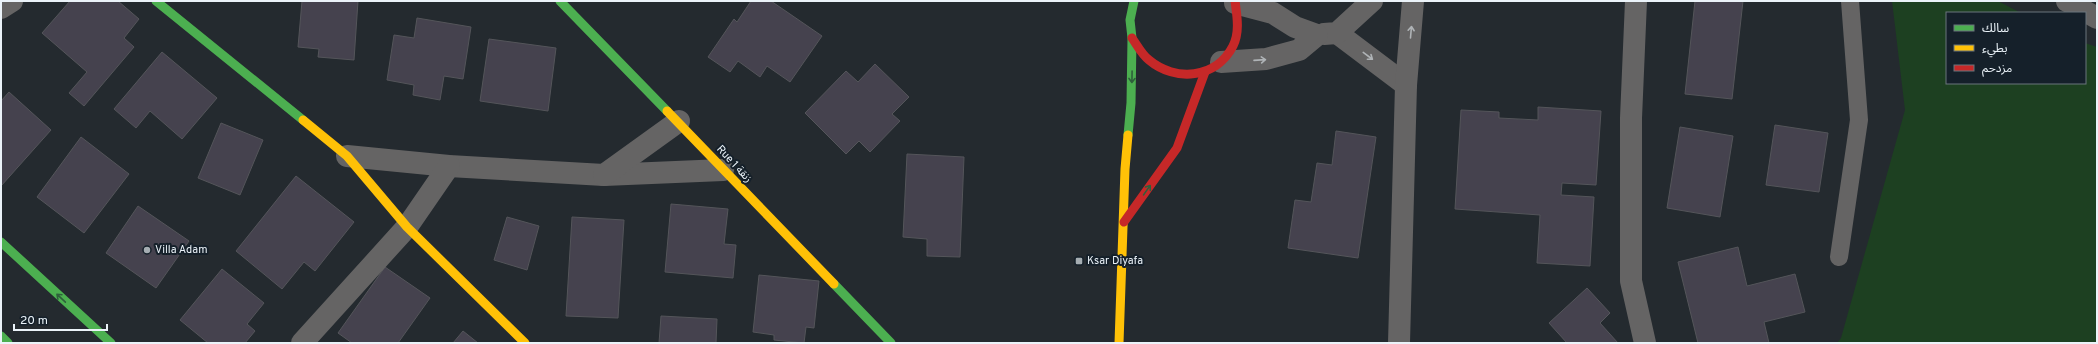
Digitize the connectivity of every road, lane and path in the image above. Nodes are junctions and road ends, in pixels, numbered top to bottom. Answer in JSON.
{"nodes":[{"id":1,"x":156,"y":1,"type":"edge"},
{"id":2,"x":560,"y":1,"type":"edge"},
{"id":3,"x":1134,"y":1,"type":"edge"},
{"id":4,"x":1372,"y":1,"type":"edge"},
{"id":5,"x":1413,"y":1,"type":"edge"},
{"id":6,"x":1636,"y":1,"type":"edge"},
{"id":7,"x":1850,"y":1,"type":"edge"},
{"id":8,"x":2067,"y":1,"type":"edge"},
{"id":9,"x":1235,"y":2,"type":"edge"},
{"id":10,"x":2097,"y":18,"type":"edge"},
{"id":11,"x":1327,"y":34,"type":"junction"},
{"id":12,"x":1132,"y":38,"type":"junction"},
{"id":13,"x":1213,"y":67,"type":"junction"},
{"id":14,"x":1406,"y":85,"type":"junction"},
{"id":15,"x":679,"y":121,"type":"junction"},
{"id":16,"x":347,"y":156,"type":"junction"},
{"id":17,"x":449,"y":166,"type":"junction"},
{"id":18,"x":723,"y":170,"type":"junction"},
{"id":19,"x":604,"y":175,"type":"junction"},
{"id":20,"x":1124,"y":222,"type":"junction"},
{"id":21,"x":407,"y":227,"type":"junction"},
{"id":22,"x":1,"y":242,"type":"edge"},
{"id":23,"x":1840,"y":257,"type":"dead end"},
{"id":24,"x":1,"y":336,"type":"edge"},
{"id":25,"x":8,"y":343,"type":"edge"},
{"id":26,"x":111,"y":343,"type":"edge"},
{"id":27,"x":302,"y":343,"type":"edge"},
{"id":28,"x":525,"y":343,"type":"edge"},
{"id":29,"x":891,"y":343,"type":"edge"},
{"id":30,"x":1119,"y":343,"type":"edge"},
{"id":31,"x":1399,"y":343,"type":"edge"},
{"id":32,"x":1645,"y":343,"type":"edge"}],
"edges":[{"from":1,"to":16,"type":"street"},
{"from":2,"to":15,"type":"street","name":"Rue 1 زنقة"},
{"from":3,"to":12,"type":"street"},
{"from":4,"to":11,"type":"street"},
{"from":14,"to":5,"type":"street","one_way":true},
{"from":6,"to":32,"type":"street"},
{"from":7,"to":23,"type":"lane"},
{"from":8,"to":10,"type":"street"},
{"from":9,"to":11,"type":"street"},
{"from":9,"to":13,"type":"street"},
{"from":13,"to":11,"type":"street","one_way":true},
{"from":11,"to":14,"type":"street","one_way":true},
{"from":12,"to":13,"type":"street"},
{"from":12,"to":20,"type":"street","one_way":true},
{"from":20,"to":13,"type":"street","one_way":true},
{"from":14,"to":31,"type":"street"},
{"from":15,"to":18,"type":"street","name":"Rue 1 زنقة"},
{"from":15,"to":19,"type":"street"},
{"from":16,"to":17,"type":"street"},
{"from":16,"to":21,"type":"street"},
{"from":17,"to":19,"type":"street"},
{"from":17,"to":21,"type":"street"},
{"from":18,"to":19,"type":"street"},
{"from":18,"to":29,"type":"street","name":"Rue 1 زنقة"},
{"from":20,"to":30,"type":"street"},
{"from":21,"to":27,"type":"street"},
{"from":21,"to":28,"type":"street"},
{"from":26,"to":22,"type":"street","one_way":true},
{"from":24,"to":25,"type":"street"}]}
